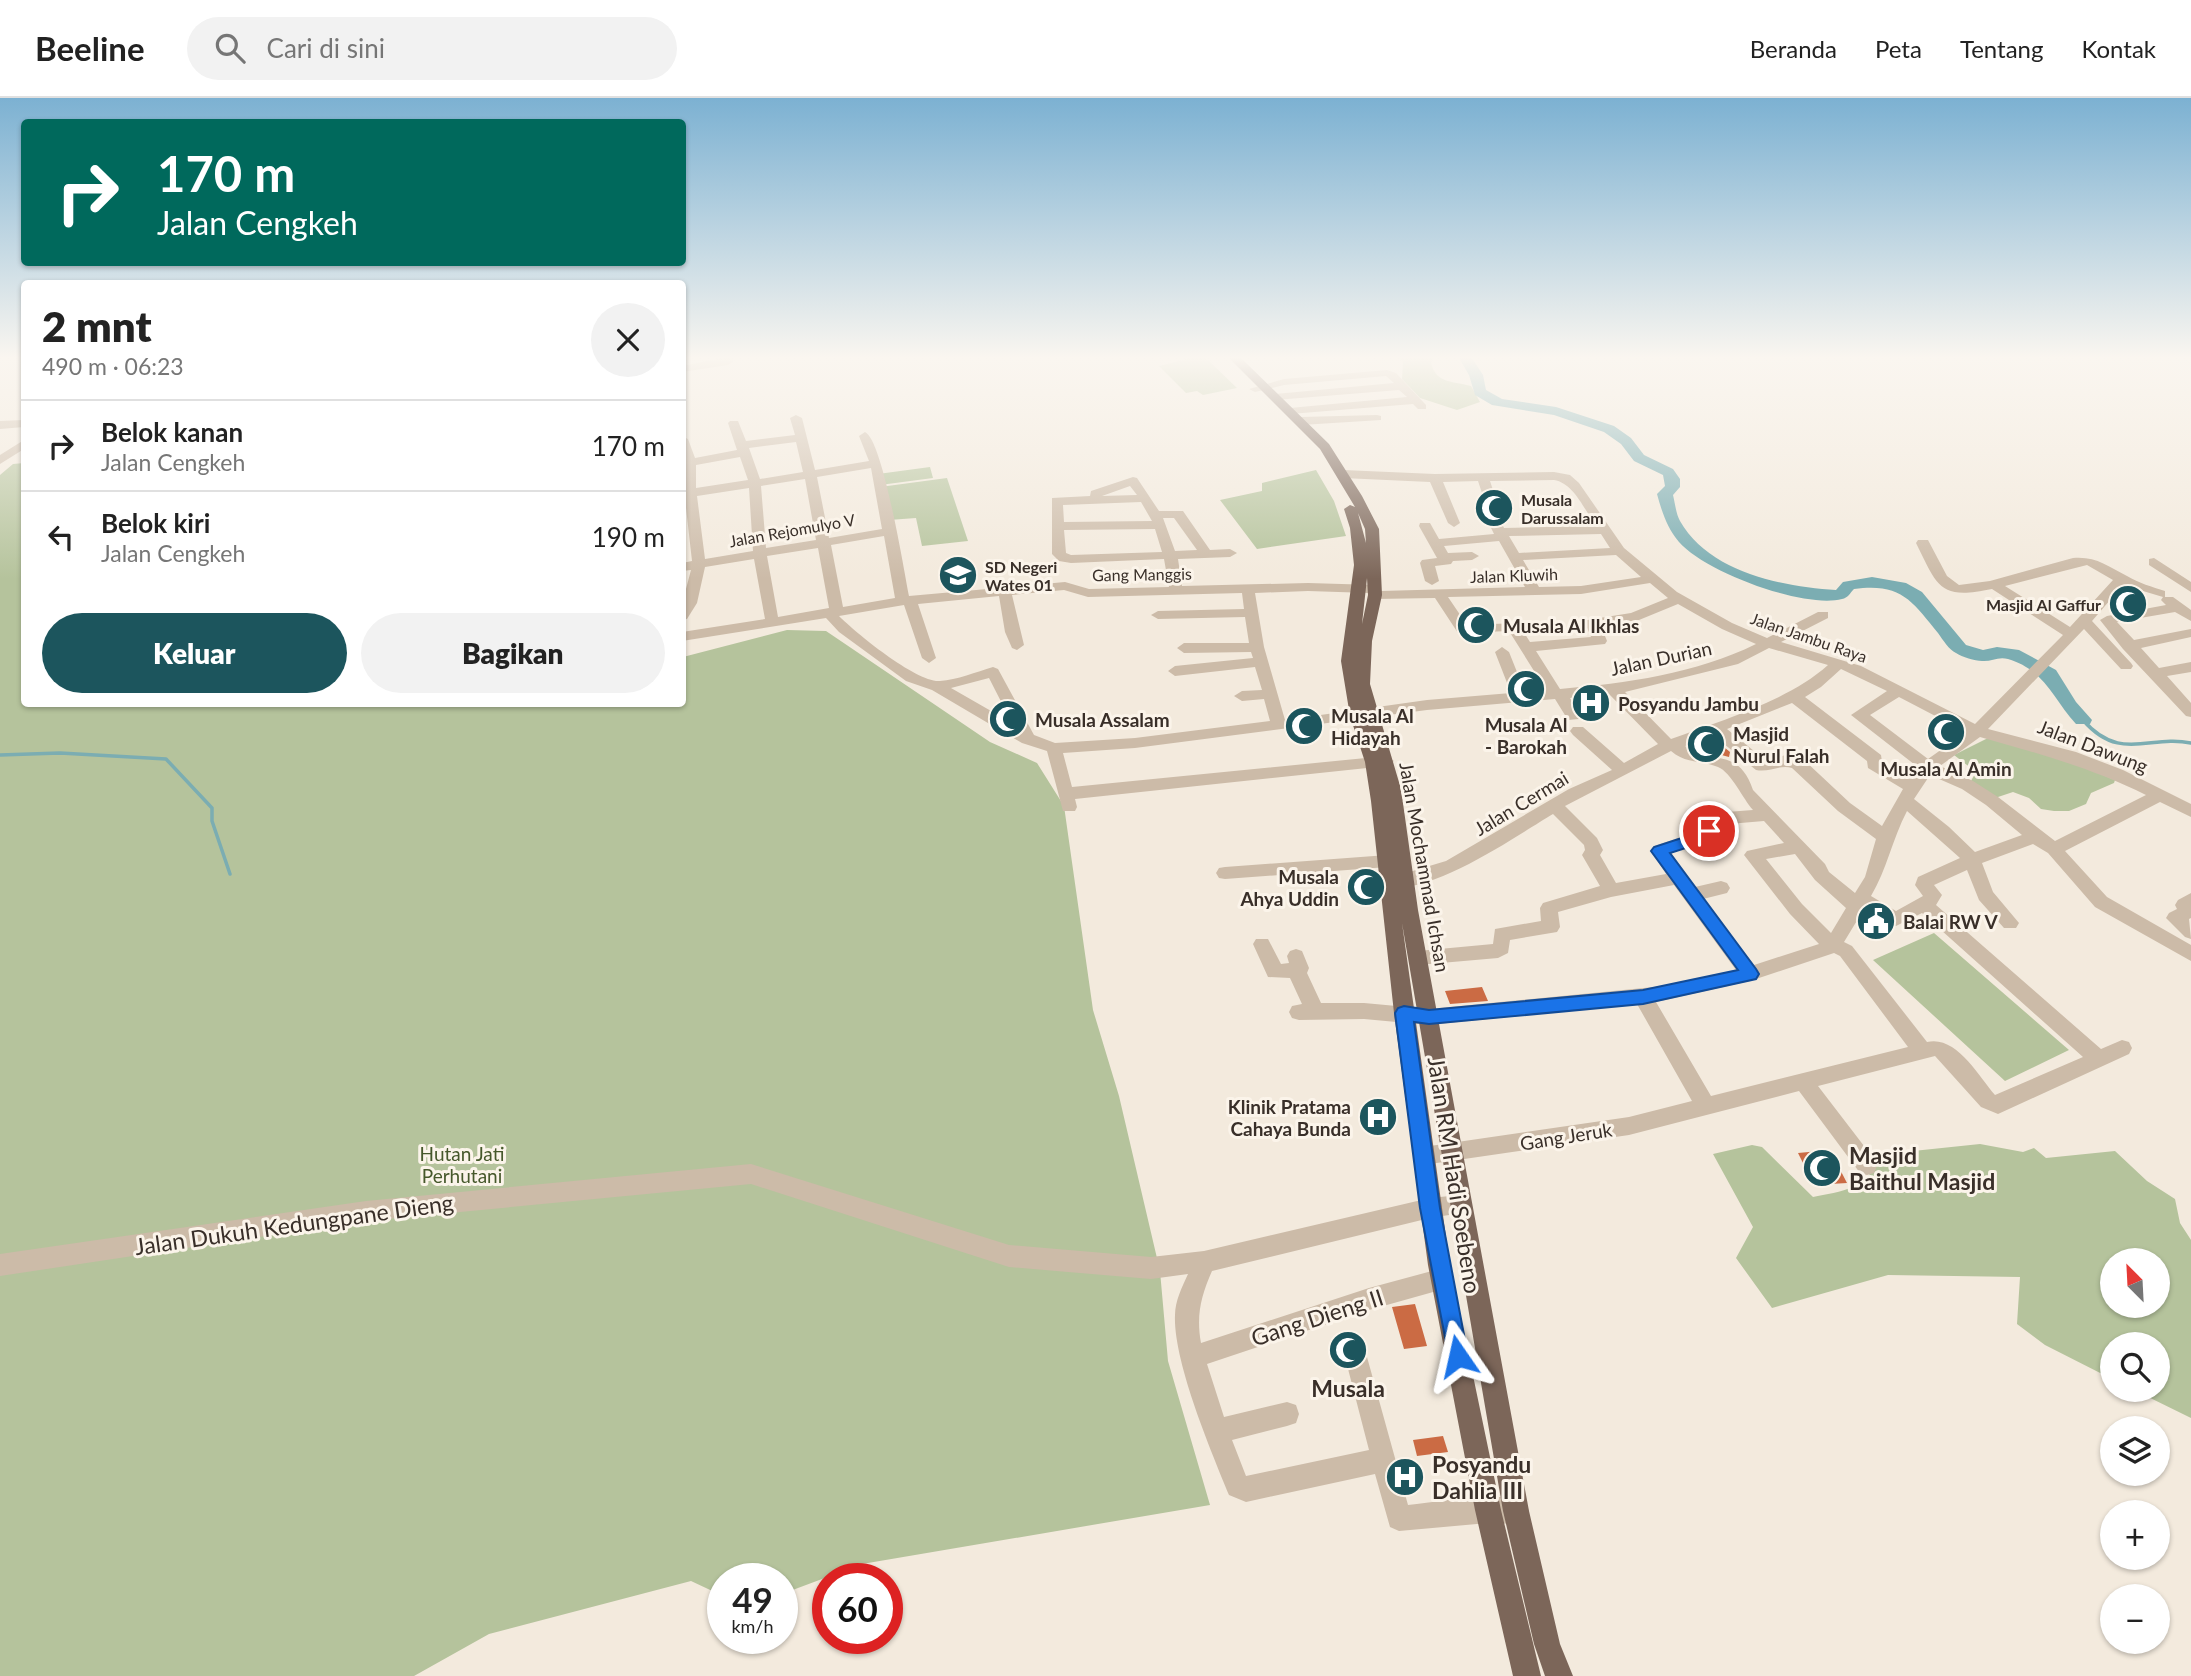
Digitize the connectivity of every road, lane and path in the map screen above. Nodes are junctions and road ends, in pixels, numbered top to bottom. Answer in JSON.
{"nodes":[{"id":1,"x":737,"y":432,"type":"edge"},
{"id":2,"x":799,"y":432,"type":"edge"},
{"id":3,"x":1301,"y":432,"type":"edge"},
{"id":4,"x":1311,"y":432,"type":"edge"},
{"id":5,"x":865,"y":436,"type":"dead end"},
{"id":6,"x":801,"y":438,"type":"junction"},
{"id":7,"x":21,"y":446,"type":"edge"},
{"id":8,"x":21,"y":447,"type":"edge"},
{"id":9,"x":0,"y":448,"type":"edge"},
{"id":10,"x":744,"y":449,"type":"junction"},
{"id":11,"x":686,"y":450,"type":"edge"},
{"id":12,"x":0,"y":460,"type":"edge"},
{"id":13,"x":690,"y":462,"type":"junction"},
{"id":14,"x":876,"y":464,"type":"junction"},
{"id":15,"x":811,"y":474,"type":"junction"},
{"id":16,"x":1343,"y":474,"type":"junction"},
{"id":17,"x":1483,"y":477,"type":"junction"},
{"id":18,"x":1435,"y":478,"type":"junction"},
{"id":19,"x":755,"y":483,"type":"junction"},
{"id":20,"x":1350,"y":496,"type":"junction"},
{"id":21,"x":1146,"y":498,"type":"junction"},
{"id":22,"x":1084,"y":499,"type":"junction"},
{"id":23,"x":688,"y":502,"type":"edge"},
{"id":24,"x":1156,"y":520,"type":"junction"},
{"id":25,"x":1454,"y":523,"type":"dead end"},
{"id":26,"x":1060,"y":526,"type":"junction"},
{"id":27,"x":1425,"y":526,"type":"dead end"},
{"id":28,"x":1603,"y":530,"type":"junction"},
{"id":29,"x":891,"y":531,"type":"junction"},
{"id":30,"x":689,"y":535,"type":"edge"},
{"id":31,"x":1500,"y":535,"type":"junction"},
{"id":32,"x":1437,"y":542,"type":"junction"},
{"id":33,"x":822,"y":543,"type":"junction"},
{"id":34,"x":1923,"y":543,"type":"dead end"},
{"id":35,"x":1619,"y":551,"type":"junction"},
{"id":36,"x":1206,"y":553,"type":"junction"},
{"id":37,"x":1230,"y":553,"type":"dead end"},
{"id":38,"x":760,"y":554,"type":"junction"},
{"id":39,"x":1172,"y":555,"type":"junction"},
{"id":40,"x":1472,"y":556,"type":"dead end"},
{"id":41,"x":1445,"y":557,"type":"junction"},
{"id":42,"x":1514,"y":557,"type":"junction"},
{"id":43,"x":2154,"y":562,"type":"dead end"},
{"id":44,"x":699,"y":564,"type":"junction"},
{"id":45,"x":686,"y":566,"type":"edge"},
{"id":46,"x":2123,"y":574,"type":"junction"},
{"id":47,"x":1653,"y":579,"type":"junction"},
{"id":48,"x":1432,"y":581,"type":"dead end"},
{"id":49,"x":1995,"y":585,"type":"junction"},
{"id":50,"x":2191,"y":588,"type":"edge"},
{"id":51,"x":1248,"y":590,"type":"junction"},
{"id":52,"x":1177,"y":591,"type":"junction"},
{"id":53,"x":1004,"y":592,"type":"junction"},
{"id":54,"x":1368,"y":592,"type":"junction"},
{"id":55,"x":1535,"y":592,"type":"junction"},
{"id":56,"x":1440,"y":595,"type":"junction"},
{"id":57,"x":1678,"y":599,"type":"junction"},
{"id":58,"x":906,"y":601,"type":"junction"},
{"id":59,"x":2177,"y":607,"type":"junction"},
{"id":60,"x":686,"y":610,"type":"edge"},
{"id":61,"x":832,"y":612,"type":"junction"},
{"id":62,"x":1252,"y":612,"type":"junction"},
{"id":63,"x":1158,"y":615,"type":"dead end"},
{"id":64,"x":1822,"y":615,"type":"dead end"},
{"id":65,"x":2191,"y":617,"type":"edge"},
{"id":66,"x":772,"y":621,"type":"junction"},
{"id":67,"x":2084,"y":621,"type":"junction"},
{"id":68,"x":2191,"y":633,"type":"edge"},
{"id":69,"x":2072,"y":635,"type":"junction"},
{"id":70,"x":686,"y":636,"type":"edge"},
{"id":71,"x":1017,"y":645,"type":"dead end"},
{"id":72,"x":1769,"y":645,"type":"junction"},
{"id":73,"x":2128,"y":646,"type":"junction"},
{"id":74,"x":1526,"y":647,"type":"junction"},
{"id":75,"x":1502,"y":652,"type":"dead end"},
{"id":76,"x":1260,"y":654,"type":"junction"},
{"id":77,"x":929,"y":658,"type":"dead end"},
{"id":78,"x":1839,"y":663,"type":"junction"},
{"id":79,"x":2126,"y":666,"type":"dead end"},
{"id":80,"x":2191,"y":667,"type":"edge"},
{"id":81,"x":2154,"y":674,"type":"junction"},
{"id":82,"x":937,"y":687,"type":"junction"},
{"id":83,"x":1613,"y":689,"type":"junction"},
{"id":84,"x":1899,"y":691,"type":"junction"},
{"id":85,"x":1272,"y":694,"type":"junction"},
{"id":86,"x":1558,"y":694,"type":"junction"},
{"id":87,"x":1242,"y":696,"type":"dead end"},
{"id":88,"x":1794,"y":696,"type":"junction"},
{"id":89,"x":1520,"y":697,"type":"junction"},
{"id":90,"x":2187,"y":704,"type":"edge"},
{"id":91,"x":1594,"y":713,"type":"dead end"},
{"id":92,"x":1365,"y":715,"type":"junction"},
{"id":93,"x":1279,"y":725,"type":"junction"},
{"id":94,"x":1714,"y":727,"type":"junction"},
{"id":95,"x":1578,"y":731,"type":"dead end"},
{"id":96,"x":1977,"y":731,"type":"junction"},
{"id":97,"x":1028,"y":739,"type":"junction"},
{"id":98,"x":1671,"y":745,"type":"junction"},
{"id":99,"x":1060,"y":748,"type":"junction"},
{"id":100,"x":1380,"y":762,"type":"junction"},
{"id":101,"x":1929,"y":766,"type":"junction"},
{"id":102,"x":1623,"y":771,"type":"junction"},
{"id":103,"x":1908,"y":794,"type":"junction"},
{"id":104,"x":2160,"y":795,"type":"junction"},
{"id":105,"x":1555,"y":806,"type":"junction"},
{"id":106,"x":2191,"y":811,"type":"edge"},
{"id":107,"x":1768,"y":815,"type":"junction"},
{"id":108,"x":2035,"y":837,"type":"junction"},
{"id":109,"x":1885,"y":838,"type":"junction"},
{"id":110,"x":1799,"y":848,"type":"junction"},
{"id":111,"x":2054,"y":849,"type":"junction"},
{"id":112,"x":1404,"y":860,"type":"junction"},
{"id":113,"x":1972,"y":860,"type":"junction"},
{"id":114,"x":1385,"y":861,"type":"junction"},
{"id":115,"x":1225,"y":873,"type":"dead end"},
{"id":116,"x":1678,"y":878,"type":"junction"},
{"id":117,"x":1398,"y":881,"type":"junction"},
{"id":118,"x":1721,"y":888,"type":"dead end"},
{"id":119,"x":1611,"y":890,"type":"junction"},
{"id":120,"x":1692,"y":895,"type":"junction"},
{"id":121,"x":2191,"y":900,"type":"edge"},
{"id":122,"x":1857,"y":902,"type":"junction"},
{"id":123,"x":1923,"y":904,"type":"junction"},
{"id":124,"x":2010,"y":923,"type":"dead end"},
{"id":125,"x":2191,"y":932,"type":"edge"},
{"id":126,"x":1262,"y":944,"type":"dead end"},
{"id":127,"x":1832,"y":947,"type":"junction"},
{"id":128,"x":2187,"y":947,"type":"edge"},
{"id":129,"x":1418,"y":958,"type":"junction"},
{"id":130,"x":1750,"y":974,"type":"junction"},
{"id":131,"x":1643,"y":997,"type":"junction"},
{"id":132,"x":1404,"y":1013,"type":"junction"},
{"id":133,"x":1429,"y":1017,"type":"junction"},
{"id":134,"x":2123,"y":1048,"type":"dead end"},
{"id":135,"x":1923,"y":1052,"type":"junction"},
{"id":136,"x":2099,"y":1059,"type":"junction"},
{"id":137,"x":1804,"y":1083,"type":"junction"},
{"id":138,"x":1707,"y":1108,"type":"junction"},
{"id":139,"x":1452,"y":1154,"type":"junction"},
{"id":140,"x":1423,"y":1156,"type":"junction"},
{"id":141,"x":1867,"y":1166,"type":"dead end"},
{"id":142,"x":1460,"y":1205,"type":"junction"},
{"id":143,"x":1430,"y":1208,"type":"junction"},
{"id":144,"x":1204,"y":1262,"type":"junction"},
{"id":145,"x":0,"y":1265,"type":"edge"},
{"id":146,"x":1472,"y":1272,"type":"junction"},
{"id":147,"x":1443,"y":1279,"type":"junction"},
{"id":148,"x":1193,"y":1357,"type":"junction"},
{"id":149,"x":1359,"y":1365,"type":"dead end"},
{"id":150,"x":1287,"y":1414,"type":"dead end"},
{"id":151,"x":1218,"y":1431,"type":"junction"},
{"id":152,"x":1382,"y":1460,"type":"junction"},
{"id":153,"x":1488,"y":1510,"type":"junction"},
{"id":154,"x":1516,"y":1511,"type":"junction"},
{"id":155,"x":1527,"y":1676,"type":"edge"},
{"id":156,"x":1559,"y":1676,"type":"edge"}],
"edges":[{"from":1,"to":10,"type":"street"},
{"from":2,"to":6,"type":"street"},
{"from":3,"to":20,"type":"main road","name":"Jalan Mochammad Ichsan"},
{"from":4,"to":16,"type":"main road","name":"Jalan Mochammad Ichsan"},
{"from":5,"to":14,"type":"street"},
{"from":6,"to":10,"type":"street"},
{"from":6,"to":15,"type":"street"},
{"from":7,"to":9,"type":"street"},
{"from":8,"to":12,"type":"street"},
{"from":10,"to":13,"type":"street"},
{"from":10,"to":19,"type":"street"},
{"from":11,"to":13,"type":"street"},
{"from":13,"to":23,"type":"street"},
{"from":14,"to":15,"type":"street"},
{"from":14,"to":29,"type":"street"},
{"from":15,"to":19,"type":"street"},
{"from":15,"to":33,"type":"street"},
{"from":16,"to":18,"type":"street","name":"Jalan Jambu Raya"},
{"from":16,"to":20,"type":"main road","name":"Jalan Mochammad Ichsan"},
{"from":17,"to":18,"type":"street","name":"Jalan Jambu Raya"},
{"from":17,"to":28,"type":"street","name":"Jalan Jambu Raya"},
{"from":17,"to":31,"type":"street"},
{"from":18,"to":25,"type":"street"},
{"from":19,"to":23,"type":"street"},
{"from":19,"to":38,"type":"street"},
{"from":20,"to":54,"type":"main road","name":"Jalan Mochammad Ichsan"},
{"from":21,"to":22,"type":"street"},
{"from":21,"to":22,"type":"street"},
{"from":21,"to":24,"type":"street"},
{"from":22,"to":26,"type":"street"},
{"from":23,"to":30,"type":"street"},
{"from":24,"to":26,"type":"street"},
{"from":24,"to":36,"type":"street"},
{"from":24,"to":39,"type":"street"},
{"from":26,"to":39,"type":"street"},
{"from":27,"to":32,"type":"street"},
{"from":28,"to":31,"type":"street"},
{"from":28,"to":35,"type":"street","name":"Jalan Jambu Raya"},
{"from":29,"to":33,"type":"street","name":"Jalan Rejomulyo V"},
{"from":29,"to":58,"type":"street"},
{"from":30,"to":44,"type":"street"},
{"from":31,"to":32,"type":"street"},
{"from":31,"to":42,"type":"street"},
{"from":32,"to":41,"type":"street"},
{"from":33,"to":38,"type":"street","name":"Jalan Rejomulyo V"},
{"from":33,"to":61,"type":"street"},
{"from":34,"to":49,"type":"street"},
{"from":35,"to":42,"type":"street"},
{"from":35,"to":47,"type":"street","name":"Jalan Jambu Raya"},
{"from":36,"to":37,"type":"street"},
{"from":36,"to":39,"type":"street"},
{"from":38,"to":44,"type":"street","name":"Jalan Rejomulyo V"},
{"from":38,"to":66,"type":"street"},
{"from":39,"to":52,"type":"street"},
{"from":40,"to":41,"type":"street"},
{"from":41,"to":48,"type":"street"},
{"from":42,"to":55,"type":"street"},
{"from":43,"to":50,"type":"street"},
{"from":44,"to":45,"type":"street","name":"Jalan Rejomulyo V"},
{"from":44,"to":60,"type":"street"},
{"from":46,"to":49,"type":"street"},
{"from":46,"to":59,"type":"street"},
{"from":46,"to":67,"type":"street"},
{"from":47,"to":55,"type":"street","name":"Jalan Kluwih"},
{"from":47,"to":57,"type":"street","name":"Jalan Jambu Raya"},
{"from":49,"to":69,"type":"street"},
{"from":51,"to":52,"type":"street","name":"Gang Manggis"},
{"from":51,"to":54,"type":"street","name":"Gang Manggis"},
{"from":51,"to":62,"type":"street"},
{"from":52,"to":53,"type":"street","name":"Gang Manggis"},
{"from":53,"to":58,"type":"street","name":"Gang Manggis"},
{"from":53,"to":71,"type":"street"},
{"from":54,"to":56,"type":"street","name":"Jalan Kluwih"},
{"from":54,"to":92,"type":"main road","name":"Jalan Mochammad Ichsan"},
{"from":55,"to":56,"type":"street","name":"Jalan Kluwih"},
{"from":56,"to":74,"type":"street"},
{"from":57,"to":72,"type":"street","name":"Jalan Jambu Raya"},
{"from":57,"to":74,"type":"street"},
{"from":58,"to":61,"type":"street","name":"Gang Manggis"},
{"from":58,"to":77,"type":"street"},
{"from":59,"to":65,"type":"street"},
{"from":59,"to":73,"type":"street"},
{"from":61,"to":66,"type":"street","name":"Gang Manggis"},
{"from":61,"to":82,"type":"street"},
{"from":62,"to":63,"type":"street"},
{"from":62,"to":76,"type":"street"},
{"from":64,"to":72,"type":"street","name":"Jalan Durian"},
{"from":66,"to":70,"type":"street","name":"Gang Manggis"},
{"from":67,"to":69,"type":"street"},
{"from":67,"to":79,"type":"street"},
{"from":68,"to":73,"type":"street"},
{"from":69,"to":96,"type":"street"},
{"from":72,"to":78,"type":"street","name":"Jalan Jambu Raya"},
{"from":72,"to":83,"type":"street","name":"Jalan Durian"},
{"from":73,"to":81,"type":"street"},
{"from":74,"to":86,"type":"street"},
{"from":75,"to":89,"type":"street"},
{"from":76,"to":76,"type":"street"},
{"from":76,"to":85,"type":"street"},
{"from":78,"to":84,"type":"street","name":"Jalan Jambu Raya"},
{"from":78,"to":88,"type":"street","name":"Jalan Cermai"},
{"from":80,"to":81,"type":"street"},
{"from":81,"to":90,"type":"street"},
{"from":82,"to":97,"type":"street"},
{"from":82,"to":97,"type":"street"},
{"from":83,"to":86,"type":"street","name":"Jalan Durian"},
{"from":83,"to":98,"type":"street"},
{"from":84,"to":96,"type":"street","name":"Jalan Jambu Raya"},
{"from":84,"to":101,"type":"street"},
{"from":85,"to":87,"type":"street"},
{"from":85,"to":93,"type":"street"},
{"from":86,"to":89,"type":"street","name":"Jalan Durian"},
{"from":86,"to":91,"type":"street"},
{"from":88,"to":94,"type":"street","name":"Jalan Cermai"},
{"from":88,"to":103,"type":"street"},
{"from":89,"to":92,"type":"street","name":"Jalan Durian"},
{"from":92,"to":93,"type":"street","name":"Jalan Durian"},
{"from":92,"to":100,"type":"main road","name":"Jalan Mochammad Ichsan"},
{"from":93,"to":99,"type":"street","name":"Jalan Durian"},
{"from":94,"to":98,"type":"street","name":"Jalan Cermai"},
{"from":94,"to":109,"type":"street"},
{"from":95,"to":102,"type":"street"},
{"from":96,"to":101,"type":"street"},
{"from":96,"to":104,"type":"street","name":"Jalan Dawung"},
{"from":97,"to":99,"type":"street"},
{"from":98,"to":102,"type":"street","name":"Jalan Cermai"},
{"from":98,"to":107,"type":"street"},
{"from":99,"to":100,"type":"street"},
{"from":100,"to":112,"type":"main road","name":"Jalan Mochammad Ichsan"},
{"from":100,"to":114,"type":"main road","name":"Jalan Mochammad Ichsan"},
{"from":101,"to":103,"type":"street"},
{"from":101,"to":108,"type":"street"},
{"from":102,"to":105,"type":"street","name":"Jalan Cermai"},
{"from":103,"to":109,"type":"street"},
{"from":103,"to":113,"type":"street"},
{"from":104,"to":106,"type":"street","name":"Jalan Dawung"},
{"from":104,"to":111,"type":"street"},
{"from":105,"to":117,"type":"street","name":"Jalan Cermai"},
{"from":105,"to":119,"type":"street"},
{"from":107,"to":110,"type":"street"},
{"from":107,"to":116,"type":"street"},
{"from":108,"to":111,"type":"street"},
{"from":108,"to":113,"type":"street"},
{"from":109,"to":122,"type":"street"},
{"from":110,"to":122,"type":"street"},
{"from":110,"to":127,"type":"street"},
{"from":111,"to":128,"type":"street"},
{"from":112,"to":114,"type":"street"},
{"from":112,"to":117,"type":"main road","name":"Jalan Mochammad Ichsan"},
{"from":113,"to":123,"type":"street"},
{"from":113,"to":124,"type":"street"},
{"from":114,"to":115,"type":"street"},
{"from":114,"to":117,"type":"main road","name":"Jalan Mochammad Ichsan"},
{"from":116,"to":119,"type":"street"},
{"from":116,"to":120,"type":"street"},
{"from":117,"to":129,"type":"main road","name":"Jalan Mochammad Ichsan"},
{"from":117,"to":132,"type":"main road","name":"Jalan Mochammad Ichsan"},
{"from":118,"to":120,"type":"street"},
{"from":119,"to":129,"type":"street"},
{"from":120,"to":130,"type":"street"},
{"from":121,"to":125,"type":"street"},
{"from":122,"to":123,"type":"street"},
{"from":122,"to":127,"type":"street"},
{"from":123,"to":136,"type":"street"},
{"from":126,"to":132,"type":"street"},
{"from":127,"to":130,"type":"street"},
{"from":127,"to":135,"type":"street"},
{"from":129,"to":133,"type":"main road","name":"Jalan Mochammad Ichsan"},
{"from":130,"to":131,"type":"street"},
{"from":131,"to":133,"type":"street"},
{"from":131,"to":138,"type":"street"},
{"from":132,"to":133,"type":"street"},
{"from":132,"to":140,"type":"main road","name":"Jalan RM Hadi Soebeno"},
{"from":133,"to":139,"type":"main road","name":"Jalan RM Hadi Soebeno"},
{"from":134,"to":136,"type":"street"},
{"from":135,"to":136,"type":"street"},
{"from":135,"to":137,"type":"street","name":"Gang Jeruk"},
{"from":137,"to":138,"type":"street","name":"Gang Jeruk"},
{"from":137,"to":141,"type":"street"},
{"from":138,"to":139,"type":"street","name":"Gang Jeruk"},
{"from":139,"to":140,"type":"street","name":"Gang Jeruk"},
{"from":139,"to":142,"type":"main road","name":"Jalan RM Hadi Soebeno"},
{"from":140,"to":143,"type":"main road","name":"Jalan RM Hadi Soebeno"},
{"from":142,"to":143,"type":"street","name":"Jalan Dukuh Kedungpane Dieng"},
{"from":142,"to":146,"type":"main road","name":"Jalan RM Hadi Soebeno"},
{"from":143,"to":144,"type":"street","name":"Jalan Dukuh Kedungpane Dieng"},
{"from":143,"to":147,"type":"main road","name":"Jalan RM Hadi Soebeno"},
{"from":144,"to":145,"type":"street","name":"Jalan Dukuh Kedungpane Dieng"},
{"from":144,"to":148,"type":"street"},
{"from":146,"to":147,"type":"main road"},
{"from":146,"to":154,"type":"main road","name":"Jalan RM Hadi Soebeno"},
{"from":147,"to":148,"type":"street","name":"Gang Dieng II"},
{"from":147,"to":153,"type":"main road","name":"Jalan RM Hadi Soebeno"},
{"from":148,"to":151,"type":"street"},
{"from":149,"to":152,"type":"street"},
{"from":150,"to":151,"type":"street"},
{"from":151,"to":152,"type":"street"},
{"from":152,"to":153,"type":"street"},
{"from":153,"to":154,"type":"street"},
{"from":153,"to":155,"type":"main road","name":"Jalan RM Hadi Soebeno"},
{"from":154,"to":156,"type":"main road","name":"Jalan RM Hadi Soebeno"}]}
